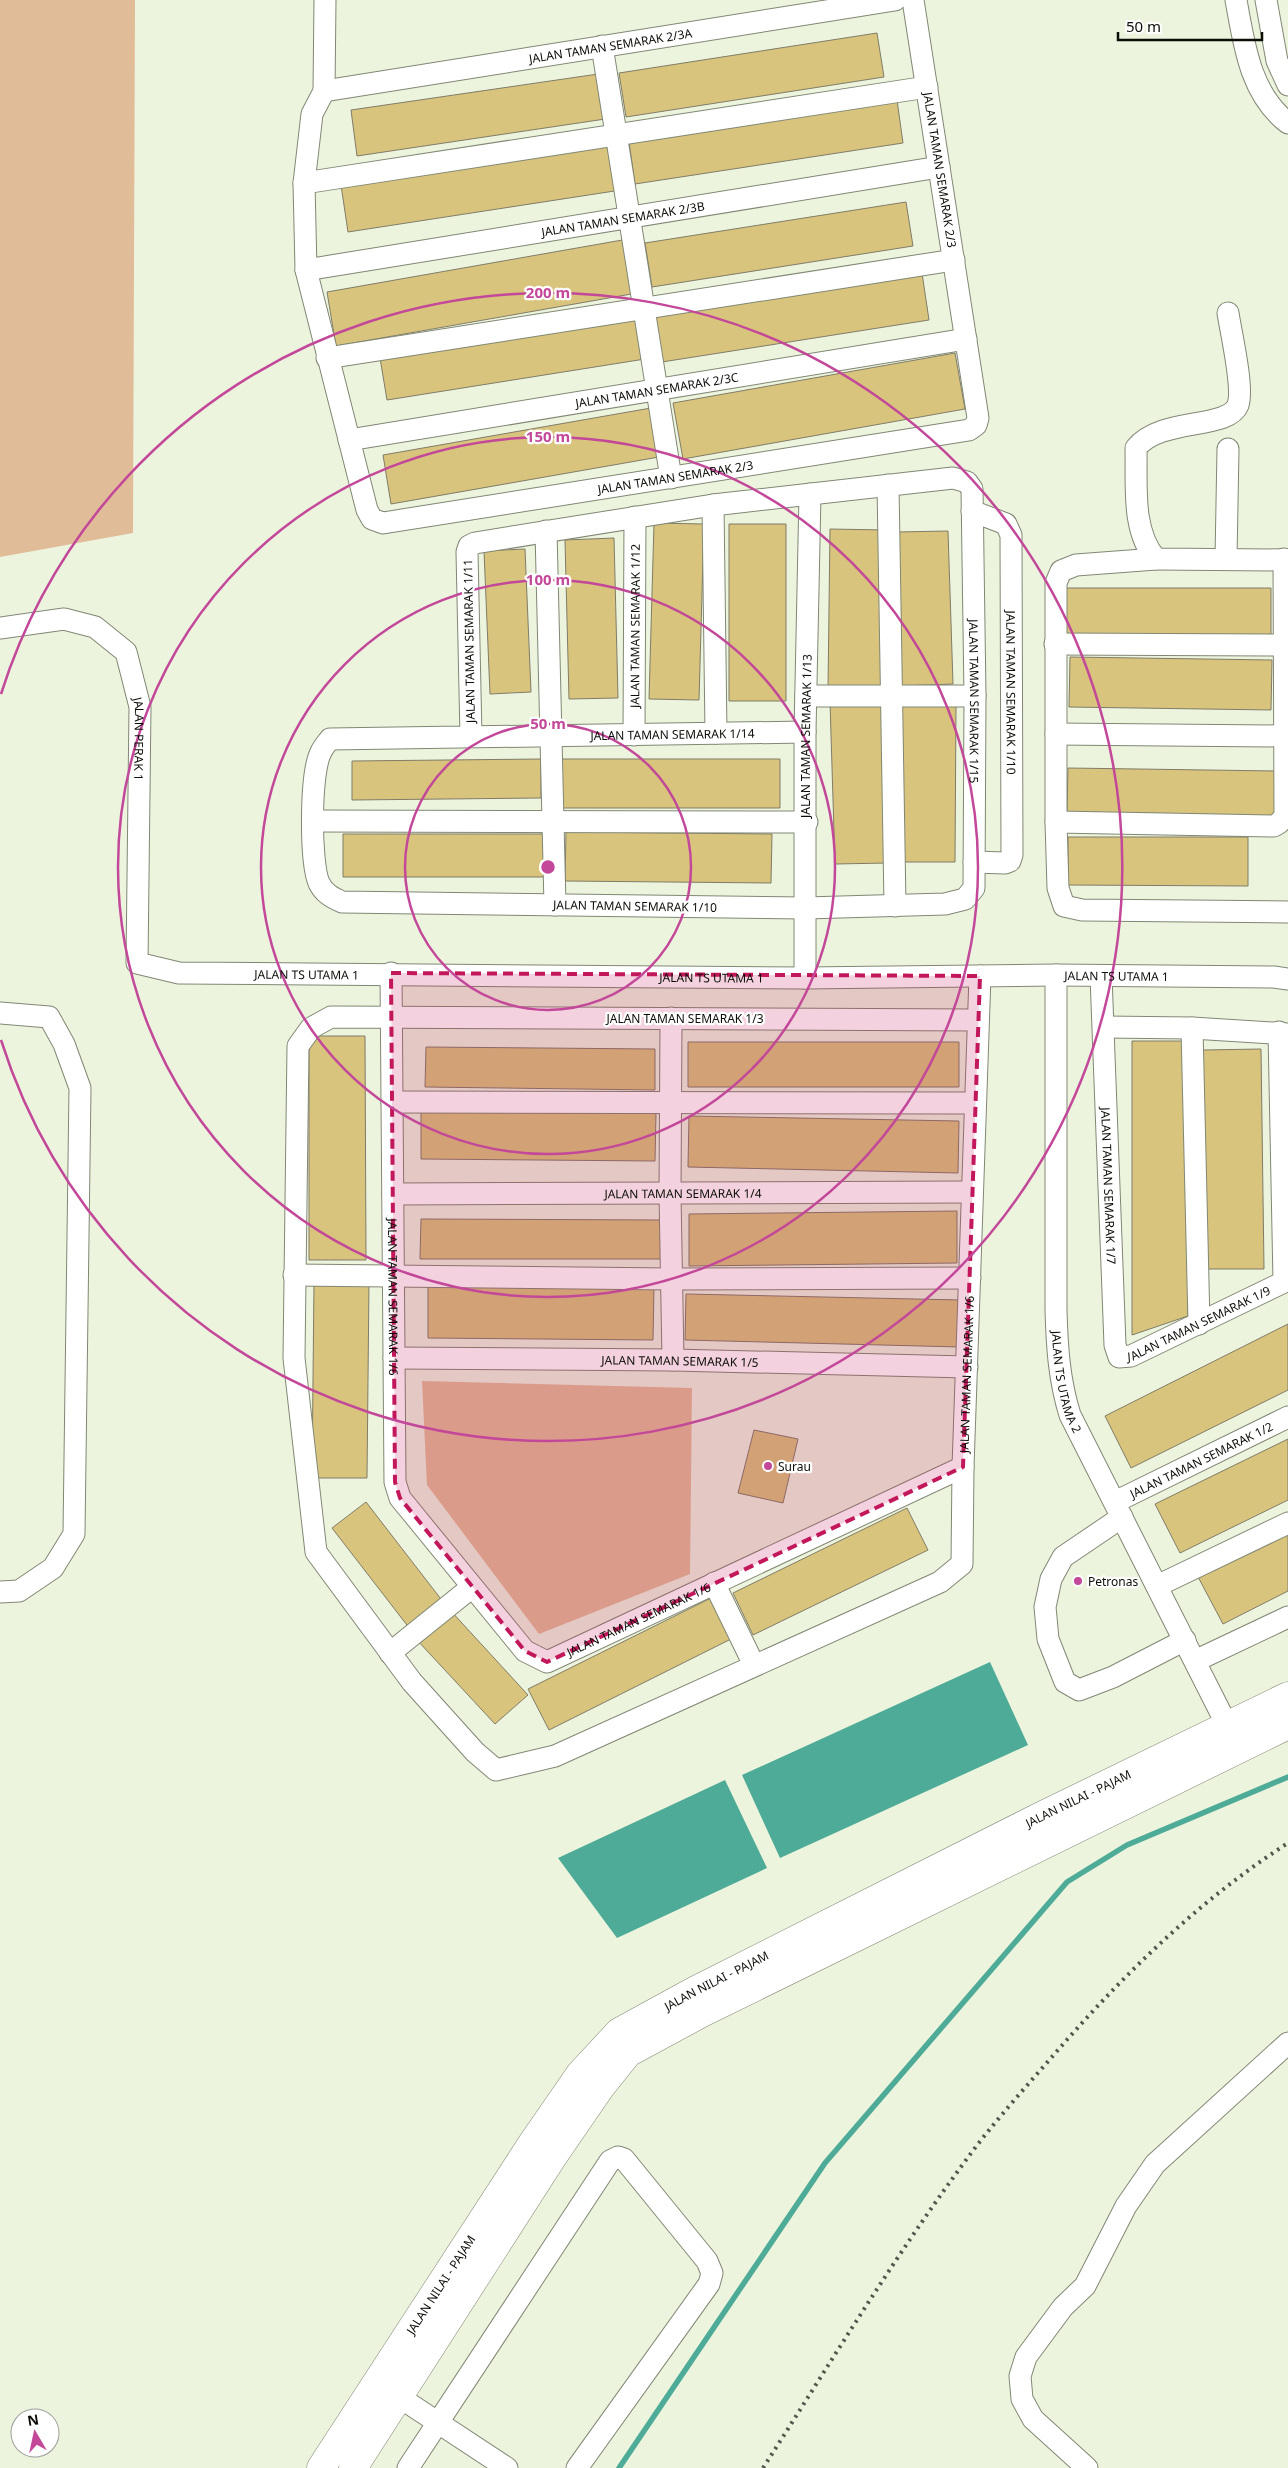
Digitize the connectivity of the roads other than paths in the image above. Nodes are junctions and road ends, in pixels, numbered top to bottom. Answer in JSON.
{"nodes":[{"id":1,"x":325,"y":0,"type":"edge"},
{"id":2,"x":896,"y":0,"type":"edge"},
{"id":3,"x":914,"y":0,"type":"edge"},
{"id":4,"x":1236,"y":0,"type":"edge"},
{"id":5,"x":1266,"y":0,"type":"edge"},
{"id":6,"x":602,"y":46,"type":"junction"},
{"id":7,"x":1288,"y":85,"type":"edge"},
{"id":8,"x":927,"y":87,"type":"junction"},
{"id":9,"x":324,"y":91,"type":"junction"},
{"id":10,"x":1288,"y":123,"type":"edge"},
{"id":11,"x":616,"y":135,"type":"junction"},
{"id":12,"x":939,"y":167,"type":"junction"},
{"id":13,"x":304,"y":183,"type":"junction"},
{"id":14,"x":630,"y":217,"type":"junction"},
{"id":15,"x":954,"y":260,"type":"junction"},
{"id":16,"x":306,"y":270,"type":"junction"},
{"id":17,"x":644,"y":309,"type":"junction"},
{"id":18,"x":1228,"y":313,"type":"dead end"},
{"id":19,"x":966,"y":339,"type":"junction"},
{"id":20,"x":327,"y":358,"type":"junction"},
{"id":21,"x":657,"y":389,"type":"junction"},
{"id":22,"x":349,"y":440,"type":"junction"},
{"id":23,"x":1228,"y":449,"type":"dead end"},
{"id":24,"x":671,"y":478,"type":"junction"},
{"id":25,"x":888,"y":485,"type":"junction"},
{"id":26,"x":810,"y":494,"type":"junction"},
{"id":27,"x":713,"y":505,"type":"junction"},
{"id":28,"x":972,"y":511,"type":"junction"},
{"id":29,"x":635,"y":517,"type":"junction"},
{"id":30,"x":546,"y":531,"type":"junction"},
{"id":31,"x":1156,"y":558,"type":"junction"},
{"id":32,"x":1226,"y":559,"type":"junction"},
{"id":33,"x":1286,"y":560,"type":"edge"},
{"id":34,"x":0,"y":628,"type":"edge"},
{"id":35,"x":1055,"y":644,"type":"junction"},
{"id":36,"x":1284,"y":645,"type":"junction"},
{"id":37,"x":806,"y":696,"type":"junction"},
{"id":38,"x":892,"y":696,"type":"junction"},
{"id":39,"x":975,"y":696,"type":"junction"},
{"id":40,"x":805,"y":732,"type":"junction"},
{"id":41,"x":634,"y":734,"type":"junction"},
{"id":42,"x":716,"y":734,"type":"junction"},
{"id":43,"x":1056,"y":734,"type":"junction"},
{"id":44,"x":550,"y":736,"type":"junction"},
{"id":45,"x":1285,"y":736,"type":"junction"},
{"id":46,"x":471,"y":737,"type":"junction"},
{"id":47,"x":314,"y":821,"type":"junction"},
{"id":48,"x":552,"y":821,"type":"junction"},
{"id":49,"x":807,"y":822,"type":"junction"},
{"id":50,"x":1056,"y":822,"type":"junction"},
{"id":51,"x":974,"y":862,"type":"junction"},
{"id":52,"x":945,"y":904,"type":"joint"},
{"id":53,"x":555,"y":905,"type":"junction"},
{"id":54,"x":895,"y":906,"type":"junction"},
{"id":55,"x":806,"y":908,"type":"junction"},
{"id":56,"x":1288,"y":912,"type":"edge"},
{"id":57,"x":137,"y":963,"type":"joint"},
{"id":58,"x":391,"y":973,"type":"junction"},
{"id":59,"x":1056,"y":975,"type":"junction"},
{"id":60,"x":980,"y":976,"type":"junction"},
{"id":61,"x":1101,"y":976,"type":"junction"},
{"id":62,"x":805,"y":978,"type":"junction"},
{"id":63,"x":1288,"y":979,"type":"edge"},
{"id":64,"x":0,"y":1013,"type":"edge"},
{"id":65,"x":392,"y":1017,"type":"junction"},
{"id":66,"x":671,"y":1018,"type":"junction"},
{"id":67,"x":978,"y":1020,"type":"junction"},
{"id":68,"x":1104,"y":1027,"type":"junction"},
{"id":69,"x":1192,"y":1028,"type":"junction"},
{"id":70,"x":1283,"y":1033,"type":"edge"},
{"id":71,"x":392,"y":1102,"type":"junction"},
{"id":72,"x":975,"y":1103,"type":"junction"},
{"id":73,"x":671,"y":1104,"type":"junction"},
{"id":74,"x":972,"y":1192,"type":"junction"},
{"id":75,"x":393,"y":1194,"type":"junction"},
{"id":76,"x":670,"y":1194,"type":"junction"},
{"id":77,"x":393,"y":1274,"type":"junction"},
{"id":78,"x":294,"y":1275,"type":"junction"},
{"id":79,"x":970,"y":1278,"type":"junction"},
{"id":80,"x":670,"y":1279,"type":"junction"},
{"id":81,"x":1286,"y":1281,"type":"edge"},
{"id":82,"x":1199,"y":1324,"type":"junction"},
{"id":83,"x":1115,"y":1345,"type":"joint"},
{"id":84,"x":394,"y":1358,"type":"junction"},
{"id":85,"x":673,"y":1360,"type":"junction"},
{"id":86,"x":967,"y":1367,"type":"junction"},
{"id":87,"x":1288,"y":1417,"type":"edge"},
{"id":88,"x":963,"y":1467,"type":"junction"},
{"id":89,"x":1118,"y":1510,"type":"junction"},
{"id":90,"x":1288,"y":1522,"type":"edge"},
{"id":91,"x":714,"y":1583,"type":"junction"},
{"id":92,"x":1157,"y":1586,"type":"junction"},
{"id":93,"x":472,"y":1587,"type":"junction"},
{"id":94,"x":0,"y":1592,"type":"edge"},
{"id":95,"x":1288,"y":1617,"type":"edge"},
{"id":96,"x":1184,"y":1640,"type":"junction"},
{"id":97,"x":390,"y":1653,"type":"junction"},
{"id":98,"x":1195,"y":1662,"type":"junction"},
{"id":99,"x":754,"y":1665,"type":"junction"},
{"id":100,"x":1288,"y":1696,"type":"edge"},
{"id":101,"x":1288,"y":1725,"type":"edge"},
{"id":102,"x":1233,"y":1737,"type":"junction"},
{"id":103,"x":1288,"y":2043,"type":"edge"},
{"id":104,"x":388,"y":2390,"type":"junction"},
{"id":105,"x":437,"y":2422,"type":"junction"},
{"id":106,"x":321,"y":2468,"type":"edge"},
{"id":107,"x":353,"y":2468,"type":"edge"},
{"id":108,"x":408,"y":2468,"type":"edge"},
{"id":109,"x":507,"y":2468,"type":"edge"},
{"id":110,"x":577,"y":2468,"type":"edge"},
{"id":111,"x":1087,"y":2468,"type":"edge"}],
"edges":[{"from":1,"to":9,"type":"street"},
{"from":2,"to":6,"type":"street","name":"JALAN TAMAN SEMARAK 2/3A"},
{"from":3,"to":8,"type":"street","name":"JALAN TAMAN SEMARAK 2/3"},
{"from":4,"to":10,"type":"street"},
{"from":5,"to":7,"type":"street"},
{"from":6,"to":9,"type":"street","name":"JALAN TAMAN SEMARAK 2/3A"},
{"from":6,"to":11,"type":"street"},
{"from":8,"to":11,"type":"street"},
{"from":8,"to":12,"type":"street","name":"JALAN TAMAN SEMARAK 2/3"},
{"from":9,"to":13,"type":"street"},
{"from":11,"to":13,"type":"street"},
{"from":11,"to":14,"type":"street"},
{"from":12,"to":14,"type":"street","name":"JALAN TAMAN SEMARAK 2/3B"},
{"from":12,"to":15,"type":"street","name":"JALAN TAMAN SEMARAK 2/3"},
{"from":13,"to":16,"type":"street"},
{"from":14,"to":16,"type":"street","name":"JALAN TAMAN SEMARAK 2/3B"},
{"from":14,"to":17,"type":"street"},
{"from":15,"to":17,"type":"street"},
{"from":15,"to":19,"type":"street","name":"JALAN TAMAN SEMARAK 2/3"},
{"from":16,"to":20,"type":"street"},
{"from":17,"to":20,"type":"street"},
{"from":17,"to":21,"type":"street"},
{"from":18,"to":31,"type":"street"},
{"from":19,"to":21,"type":"street","name":"JALAN TAMAN SEMARAK 2/3C"},
{"from":19,"to":24,"type":"street","name":"JALAN TAMAN SEMARAK 2/3"},
{"from":20,"to":22,"type":"street"},
{"from":21,"to":22,"type":"street","name":"JALAN TAMAN SEMARAK 2/3C"},
{"from":21,"to":24,"type":"street"},
{"from":22,"to":24,"type":"street","name":"JALAN TAMAN SEMARAK 2/3"},
{"from":23,"to":32,"type":"street"},
{"from":25,"to":26,"type":"street"},
{"from":25,"to":28,"type":"street","name":"JALAN TAMAN SEMARAK 1/15"},
{"from":25,"to":38,"type":"street"},
{"from":26,"to":27,"type":"street"},
{"from":26,"to":37,"type":"street","name":"JALAN TAMAN SEMARAK 1/13"},
{"from":27,"to":29,"type":"street"},
{"from":27,"to":42,"type":"street"},
{"from":28,"to":39,"type":"street","name":"JALAN TAMAN SEMARAK 1/15"},
{"from":28,"to":51,"type":"street","name":"JALAN TAMAN SEMARAK 1/10"},
{"from":29,"to":30,"type":"street"},
{"from":29,"to":41,"type":"street","name":"JALAN TAMAN SEMARAK 1/12"},
{"from":30,"to":44,"type":"street"},
{"from":30,"to":46,"type":"street","name":"JALAN TAMAN SEMARAK 1/11"},
{"from":31,"to":32,"type":"street"},
{"from":31,"to":35,"type":"street"},
{"from":32,"to":33,"type":"street"},
{"from":33,"to":36,"type":"street"},
{"from":34,"to":57,"type":"street","name":"JALAN PERAK 1"},
{"from":35,"to":36,"type":"street"},
{"from":35,"to":43,"type":"street"},
{"from":36,"to":45,"type":"street"},
{"from":37,"to":38,"type":"street"},
{"from":37,"to":40,"type":"street","name":"JALAN TAMAN SEMARAK 1/13"},
{"from":38,"to":39,"type":"street"},
{"from":38,"to":54,"type":"street"},
{"from":39,"to":51,"type":"street","name":"JALAN TAMAN SEMARAK 1/15"},
{"from":40,"to":42,"type":"street","name":"JALAN TAMAN SEMARAK 1/14"},
{"from":40,"to":49,"type":"street","name":"JALAN TAMAN SEMARAK 1/13"},
{"from":41,"to":42,"type":"street","name":"JALAN TAMAN SEMARAK 1/14"},
{"from":41,"to":44,"type":"street","name":"JALAN TAMAN SEMARAK 1/14"},
{"from":43,"to":45,"type":"street"},
{"from":43,"to":50,"type":"street"},
{"from":44,"to":46,"type":"street","name":"JALAN TAMAN SEMARAK 1/14"},
{"from":44,"to":48,"type":"street"},
{"from":45,"to":50,"type":"street"},
{"from":46,"to":47,"type":"street","name":"JALAN TAMAN SEMARAK 1/14"},
{"from":47,"to":48,"type":"street"},
{"from":47,"to":53,"type":"street","name":"JALAN TAMAN SEMARAK 1/10"},
{"from":48,"to":49,"type":"street"},
{"from":48,"to":53,"type":"street"},
{"from":49,"to":55,"type":"street","name":"JALAN TAMAN SEMARAK 1/13"},
{"from":50,"to":56,"type":"street"},
{"from":51,"to":52,"type":"street","name":"JALAN TAMAN SEMARAK 1/15"},
{"from":52,"to":54,"type":"street","name":"JALAN TAMAN SEMARAK 1/10"},
{"from":53,"to":55,"type":"street","name":"JALAN TAMAN SEMARAK 1/10"},
{"from":54,"to":55,"type":"street","name":"JALAN TAMAN SEMARAK 1/10"},
{"from":55,"to":62,"type":"street","name":"JALAN TAMAN SEMARAK 1/13"},
{"from":57,"to":58,"type":"street","name":"JALAN TS UTAMA 1"},
{"from":58,"to":62,"type":"street","name":"JALAN TS UTAMA 1"},
{"from":58,"to":65,"type":"street","name":"JALAN TAMAN SEMARAK 1/6"},
{"from":59,"to":60,"type":"street","name":"JALAN TS UTAMA 1"},
{"from":59,"to":61,"type":"street","name":"JALAN TS UTAMA 1"},
{"from":59,"to":89,"type":"street","name":"JALAN TS UTAMA 2"},
{"from":60,"to":62,"type":"street","name":"JALAN TS UTAMA 1"},
{"from":60,"to":67,"type":"street","name":"JALAN TAMAN SEMARAK 1/6"},
{"from":61,"to":63,"type":"street","name":"JALAN TS UTAMA 1"},
{"from":61,"to":68,"type":"street","name":"JALAN TAMAN SEMARAK 1/7"},
{"from":64,"to":94,"type":"street"},
{"from":65,"to":66,"type":"street","name":"JALAN TAMAN SEMARAK 1/3"},
{"from":65,"to":71,"type":"street","name":"JALAN TAMAN SEMARAK 1/6"},
{"from":65,"to":78,"type":"street","name":"JALAN TAMAN SEMARAK 1/3"},
{"from":66,"to":67,"type":"street","name":"JALAN TAMAN SEMARAK 1/3"},
{"from":66,"to":73,"type":"street"},
{"from":67,"to":72,"type":"street","name":"JALAN TAMAN SEMARAK 1/6"},
{"from":68,"to":69,"type":"street"},
{"from":68,"to":83,"type":"street","name":"JALAN TAMAN SEMARAK 1/7"},
{"from":69,"to":70,"type":"street"},
{"from":69,"to":82,"type":"street"},
{"from":70,"to":81,"type":"street"},
{"from":71,"to":73,"type":"street"},
{"from":71,"to":75,"type":"street","name":"JALAN TAMAN SEMARAK 1/6"},
{"from":72,"to":73,"type":"street"},
{"from":72,"to":74,"type":"street","name":"JALAN TAMAN SEMARAK 1/6"},
{"from":73,"to":76,"type":"street"},
{"from":74,"to":76,"type":"street","name":"JALAN TAMAN SEMARAK 1/4"},
{"from":74,"to":79,"type":"street","name":"JALAN TAMAN SEMARAK 1/6"},
{"from":75,"to":76,"type":"street","name":"JALAN TAMAN SEMARAK 1/4"},
{"from":75,"to":77,"type":"street","name":"JALAN TAMAN SEMARAK 1/6"},
{"from":76,"to":80,"type":"street"},
{"from":77,"to":78,"type":"street"},
{"from":77,"to":80,"type":"street"},
{"from":77,"to":84,"type":"street","name":"JALAN TAMAN SEMARAK 1/6"},
{"from":78,"to":97,"type":"street","name":"JALAN TAMAN SEMARAK 1/3"},
{"from":79,"to":80,"type":"street"},
{"from":79,"to":86,"type":"street","name":"JALAN TAMAN SEMARAK 1/6"},
{"from":80,"to":85,"type":"street"},
{"from":81,"to":82,"type":"street","name":"JALAN TAMAN SEMARAK 1/9"},
{"from":82,"to":83,"type":"street","name":"JALAN TAMAN SEMARAK 1/9"},
{"from":84,"to":85,"type":"street","name":"JALAN TAMAN SEMARAK 1/5"},
{"from":84,"to":93,"type":"street","name":"JALAN TAMAN SEMARAK 1/6"},
{"from":85,"to":86,"type":"street","name":"JALAN TAMAN SEMARAK 1/5"},
{"from":86,"to":88,"type":"street","name":"JALAN TAMAN SEMARAK 1/6"},
{"from":87,"to":89,"type":"street","name":"JALAN TAMAN SEMARAK 1/2"},
{"from":88,"to":91,"type":"street","name":"JALAN TAMAN SEMARAK 1/6"},
{"from":88,"to":99,"type":"street"},
{"from":89,"to":92,"type":"street","name":"JALAN TS UTAMA 2"},
{"from":89,"to":96,"type":"street","name":"JALAN TAMAN SEMARAK 1/2"},
{"from":90,"to":92,"type":"street"},
{"from":91,"to":93,"type":"street","name":"JALAN TAMAN SEMARAK 1/6"},
{"from":91,"to":99,"type":"street"},
{"from":92,"to":96,"type":"street","name":"JALAN TS UTAMA 2"},
{"from":93,"to":97,"type":"street"},
{"from":95,"to":98,"type":"street"},
{"from":96,"to":98,"type":"street","name":"JALAN TS UTAMA 2"},
{"from":97,"to":99,"type":"street","name":"JALAN TAMAN SEMARAK 1/3"},
{"from":98,"to":102,"type":"street","name":"JALAN TS UTAMA 2"},
{"from":100,"to":102,"type":"main road","name":"JALAN NILAI - PAJAM"},
{"from":101,"to":102,"type":"main road","name":"JALAN NILAI - PAJAM"},
{"from":102,"to":104,"type":"main road","name":"JALAN NILAI - PAJAM"},
{"from":103,"to":111,"type":"street"},
{"from":104,"to":105,"type":"street"},
{"from":104,"to":106,"type":"main road","name":"JALAN NILAI - PAJAM"},
{"from":104,"to":107,"type":"main road","name":"JALAN NILAI - PAJAM"},
{"from":105,"to":108,"type":"street"},
{"from":105,"to":109,"type":"street"},
{"from":105,"to":110,"type":"street"}]}
